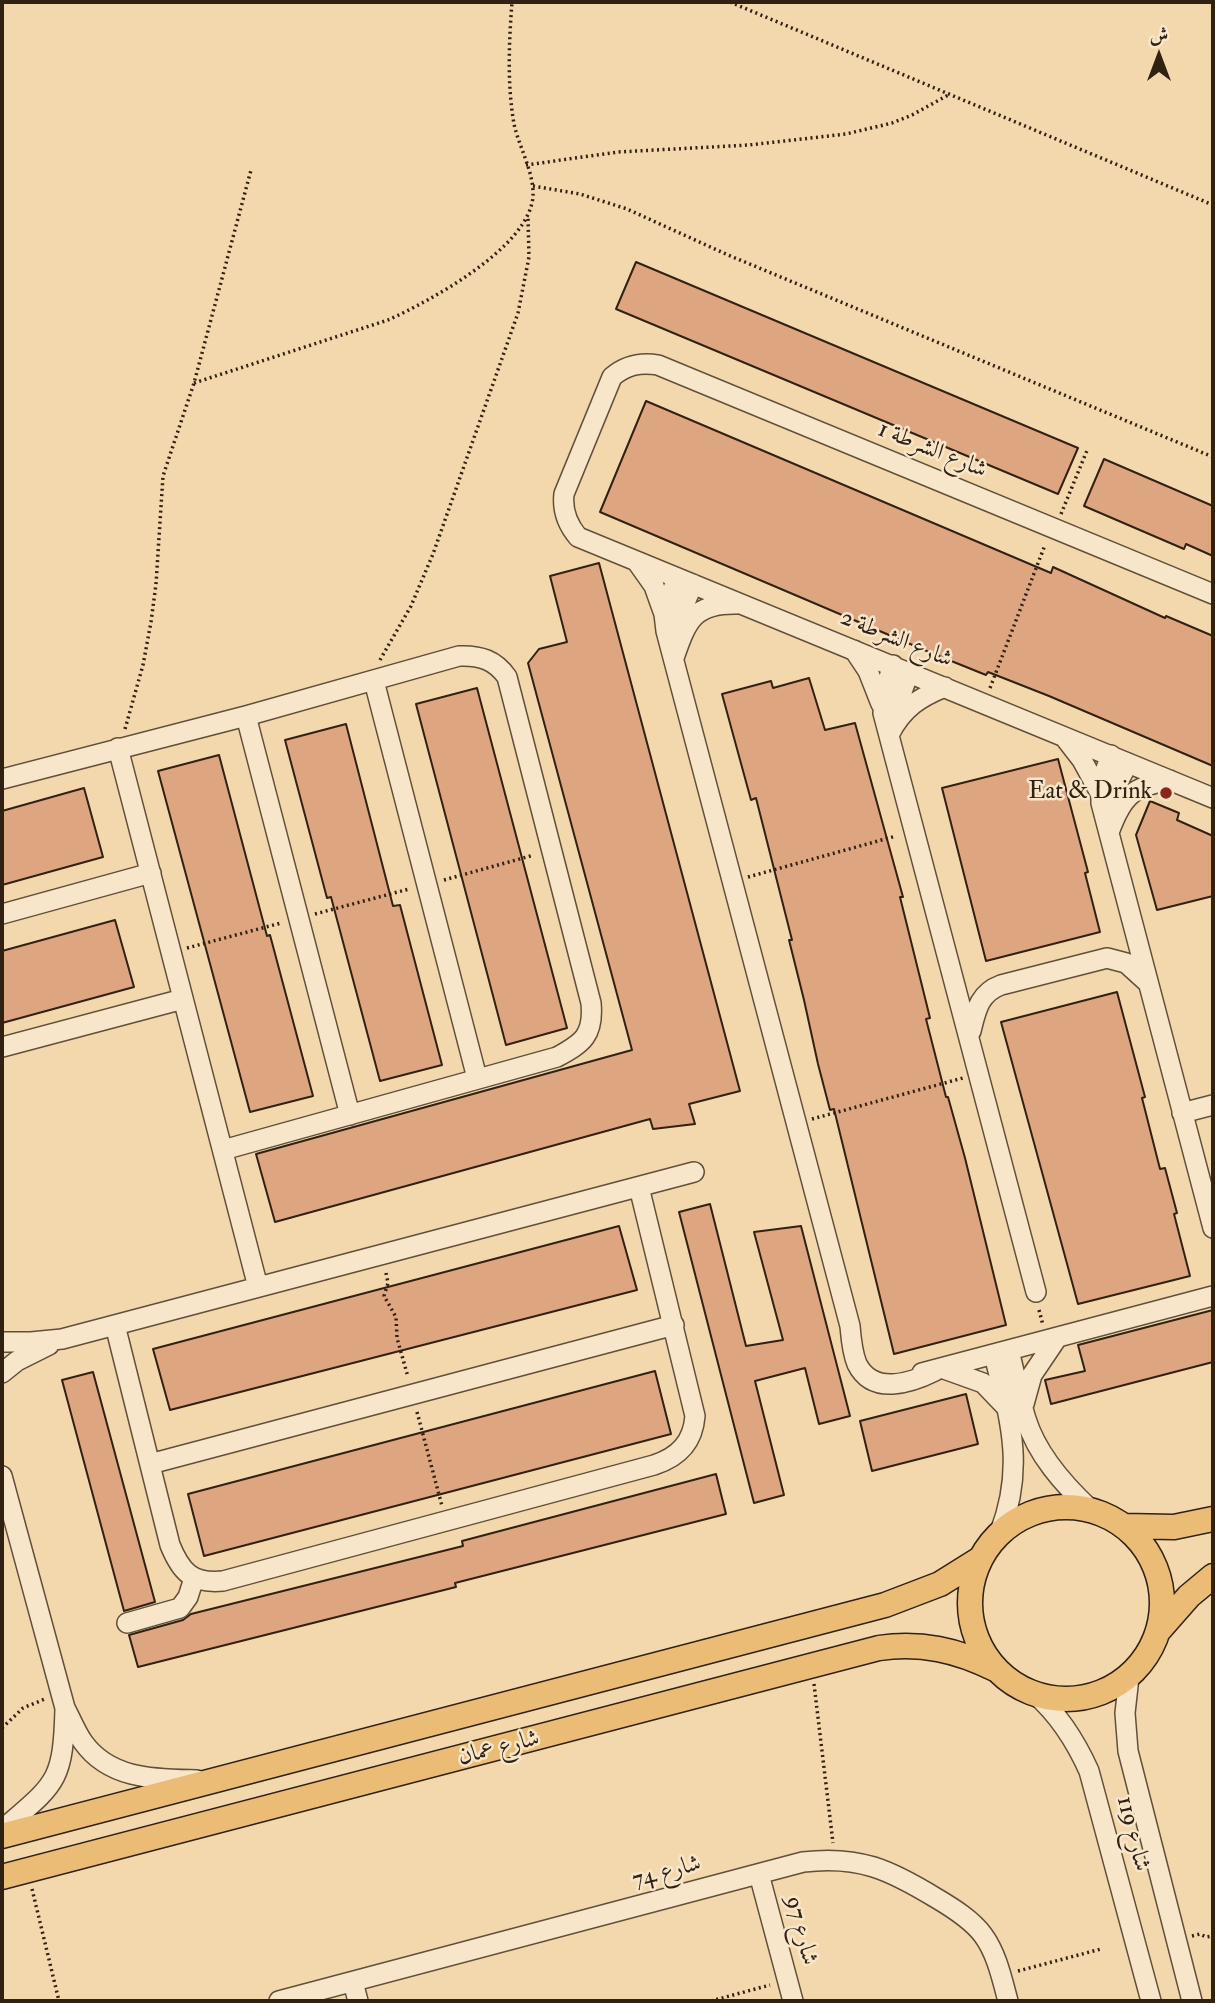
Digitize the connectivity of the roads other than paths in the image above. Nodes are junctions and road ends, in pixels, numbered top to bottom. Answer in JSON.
{"nodes":[{"id":1,"x":629,"y":366,"type":"joint"},
{"id":2,"x":636,"y":561,"type":"junction"},
{"id":3,"x":685,"y":581,"type":"junction"},
{"id":4,"x":1213,"y":594,"type":"edge"},
{"id":5,"x":744,"y":605,"type":"junction"},
{"id":6,"x":664,"y":614,"type":"junction"},
{"id":7,"x":672,"y":649,"type":"junction"},
{"id":8,"x":853,"y":649,"type":"junction"},
{"id":9,"x":901,"y":669,"type":"junction"},
{"id":10,"x":374,"y":681,"type":"junction"},
{"id":11,"x":945,"y":687,"type":"junction"},
{"id":12,"x":883,"y":711,"type":"junction"},
{"id":13,"x":246,"y":716,"type":"junction"},
{"id":14,"x":890,"y":733,"type":"junction"},
{"id":15,"x":1062,"y":735,"type":"junction"},
{"id":16,"x":118,"y":748,"type":"junction"},
{"id":17,"x":1120,"y":759,"type":"junction"},
{"id":18,"x":2,"y":779,"type":"edge"},
{"id":19,"x":1170,"y":780,"type":"junction"},
{"id":20,"x":1100,"y":793,"type":"junction"},
{"id":21,"x":1213,"y":798,"type":"edge"},
{"id":22,"x":1108,"y":823,"type":"junction"},
{"id":23,"x":151,"y":873,"type":"junction"},
{"id":24,"x":2,"y":914,"type":"edge"},
{"id":25,"x":1147,"y":982,"type":"junction"},
{"id":26,"x":183,"y":999,"type":"junction"},
{"id":27,"x":970,"y":1036,"type":"junction"},
{"id":28,"x":2,"y":1047,"type":"edge"},
{"id":29,"x":477,"y":1078,"type":"junction"},
{"id":30,"x":1213,"y":1105,"type":"edge"},
{"id":31,"x":1182,"y":1113,"type":"junction"},
{"id":32,"x":350,"y":1115,"type":"junction"},
{"id":33,"x":222,"y":1150,"type":"junction"},
{"id":34,"x":694,"y":1172,"type":"dead end"},
{"id":35,"x":639,"y":1187,"type":"junction"},
{"id":36,"x":1213,"y":1228,"type":"edge"},
{"id":37,"x":258,"y":1287,"type":"junction"},
{"id":38,"x":1036,"y":1292,"type":"dead end"},
{"id":39,"x":1213,"y":1296,"type":"edge"},
{"id":40,"x":115,"y":1325,"type":"junction"},
{"id":41,"x":674,"y":1325,"type":"junction"},
{"id":42,"x":1057,"y":1338,"type":"junction"},
{"id":43,"x":62,"y":1339,"type":"junction"},
{"id":44,"x":2,"y":1342,"type":"edge"},
{"id":45,"x":1002,"y":1353,"type":"junction"},
{"id":46,"x":939,"y":1370,"type":"junction"},
{"id":47,"x":2,"y":1373,"type":"edge"},
{"id":48,"x":1015,"y":1408,"type":"junction"},
{"id":49,"x":150,"y":1464,"type":"junction"},
{"id":50,"x":2,"y":1476,"type":"edge"},
{"id":51,"x":1091,"y":1510,"type":"junction"},
{"id":52,"x":1213,"y":1519,"type":"edge"},
{"id":53,"x":1124,"y":1525,"type":"junction"},
{"id":54,"x":2,"y":1531,"type":"edge"},
{"id":55,"x":1000,"y":1532,"type":"junction"},
{"id":56,"x":20,"y":1543,"type":"junction"},
{"id":57,"x":981,"y":1559,"type":"junction"},
{"id":58,"x":1213,"y":1576,"type":"edge"},
{"id":59,"x":194,"y":1578,"type":"junction"},
{"id":60,"x":127,"y":1623,"type":"dead end"},
{"id":61,"x":1160,"y":1629,"type":"junction"},
{"id":62,"x":995,"y":1669,"type":"junction"},
{"id":63,"x":1129,"y":1677,"type":"junction"},
{"id":64,"x":1035,"y":1694,"type":"junction"},
{"id":65,"x":63,"y":1701,"type":"junction"},
{"id":66,"x":213,"y":1780,"type":"junction"},
{"id":67,"x":2,"y":1830,"type":"edge"},
{"id":68,"x":2,"y":1836,"type":"edge"},
{"id":69,"x":759,"y":1874,"type":"junction"},
{"id":70,"x":2,"y":1877,"type":"edge"},
{"id":71,"x":353,"y":1982,"type":"junction"},
{"id":72,"x":279,"y":2001,"type":"edge"},
{"id":73,"x":358,"y":2001,"type":"edge"},
{"id":74,"x":793,"y":2001,"type":"edge"},
{"id":75,"x":1008,"y":2001,"type":"edge"},
{"id":76,"x":1151,"y":2001,"type":"edge"},
{"id":77,"x":1192,"y":2001,"type":"edge"}],
"edges":[{"from":1,"to":2,"type":"street","name":"شارع الشرطة 2"},
{"from":1,"to":4,"type":"street","name":"شارع الشرطة 1"},
{"from":2,"to":3,"type":"street","name":"شارع الشرطة 2"},
{"from":2,"to":6,"type":"street"},
{"from":3,"to":5,"type":"street","name":"شارع الشرطة 2"},
{"from":3,"to":6,"type":"street"},
{"from":3,"to":7,"type":"street"},
{"from":5,"to":7,"type":"street"},
{"from":5,"to":8,"type":"street","name":"شارع الشرطة 2"},
{"from":6,"to":7,"type":"street"},
{"from":7,"to":46,"type":"street"},
{"from":8,"to":9,"type":"street","name":"شارع الشرطة 2"},
{"from":8,"to":12,"type":"street"},
{"from":9,"to":11,"type":"street","name":"شارع الشرطة 2"},
{"from":9,"to":12,"type":"street"},
{"from":9,"to":14,"type":"street"},
{"from":10,"to":13,"type":"street"},
{"from":10,"to":29,"type":"street"},
{"from":10,"to":29,"type":"street"},
{"from":11,"to":14,"type":"street"},
{"from":11,"to":15,"type":"street","name":"شارع الشرطة 2"},
{"from":12,"to":14,"type":"street"},
{"from":13,"to":16,"type":"street"},
{"from":13,"to":32,"type":"street"},
{"from":14,"to":27,"type":"street"},
{"from":15,"to":17,"type":"street","name":"شارع الشرطة 2"},
{"from":15,"to":20,"type":"street"},
{"from":16,"to":18,"type":"street"},
{"from":16,"to":23,"type":"street"},
{"from":17,"to":19,"type":"street","name":"شارع الشرطة 2"},
{"from":17,"to":20,"type":"street"},
{"from":17,"to":22,"type":"street"},
{"from":19,"to":21,"type":"street","name":"شارع الشرطة 2"},
{"from":19,"to":22,"type":"street"},
{"from":20,"to":22,"type":"street"},
{"from":22,"to":25,"type":"street"},
{"from":23,"to":24,"type":"street"},
{"from":23,"to":26,"type":"street"},
{"from":25,"to":27,"type":"street"},
{"from":25,"to":31,"type":"street"},
{"from":26,"to":28,"type":"street"},
{"from":26,"to":33,"type":"street"},
{"from":27,"to":38,"type":"street"},
{"from":29,"to":32,"type":"street"},
{"from":30,"to":31,"type":"street"},
{"from":31,"to":36,"type":"street"},
{"from":32,"to":33,"type":"street"},
{"from":33,"to":37,"type":"street"},
{"from":34,"to":35,"type":"street"},
{"from":35,"to":37,"type":"street"},
{"from":35,"to":41,"type":"street"},
{"from":37,"to":40,"type":"street"},
{"from":39,"to":42,"type":"street"},
{"from":40,"to":43,"type":"street"},
{"from":40,"to":49,"type":"street"},
{"from":41,"to":49,"type":"street"},
{"from":41,"to":59,"type":"street"},
{"from":42,"to":45,"type":"street"},
{"from":42,"to":48,"type":"street"},
{"from":43,"to":44,"type":"street"},
{"from":43,"to":47,"type":"street"},
{"from":45,"to":46,"type":"street"},
{"from":45,"to":48,"type":"street"},
{"from":46,"to":48,"type":"street"},
{"from":48,"to":51,"type":"street"},
{"from":48,"to":55,"type":"street"},
{"from":49,"to":59,"type":"street"},
{"from":50,"to":56,"type":"street"},
{"from":51,"to":53,"type":"main road"},
{"from":51,"to":55,"type":"main road"},
{"from":52,"to":53,"type":"main road"},
{"from":53,"to":61,"type":"main road"},
{"from":54,"to":56,"type":"street"},
{"from":55,"to":57,"type":"main road"},
{"from":56,"to":65,"type":"street"},
{"from":57,"to":62,"type":"main road"},
{"from":57,"to":66,"type":"main road","name":"شارع عمان"},
{"from":58,"to":61,"type":"main road"},
{"from":59,"to":60,"type":"street"},
{"from":61,"to":63,"type":"main road"},
{"from":62,"to":64,"type":"main road"},
{"from":62,"to":70,"type":"main road","name":"شارع عمان"},
{"from":63,"to":64,"type":"main road"},
{"from":63,"to":77,"type":"street","name":"شارع 119"},
{"from":64,"to":76,"type":"street","name":"شارع 119"},
{"from":65,"to":66,"type":"street"},
{"from":65,"to":67,"type":"street"},
{"from":66,"to":68,"type":"main road","name":"شارع عمان"},
{"from":69,"to":71,"type":"street","name":"شارع 74"},
{"from":69,"to":74,"type":"street","name":"شارع 97"},
{"from":69,"to":75,"type":"street","name":"شارع 74"},
{"from":71,"to":72,"type":"street","name":"شارع 74"},
{"from":71,"to":73,"type":"street"}]}
